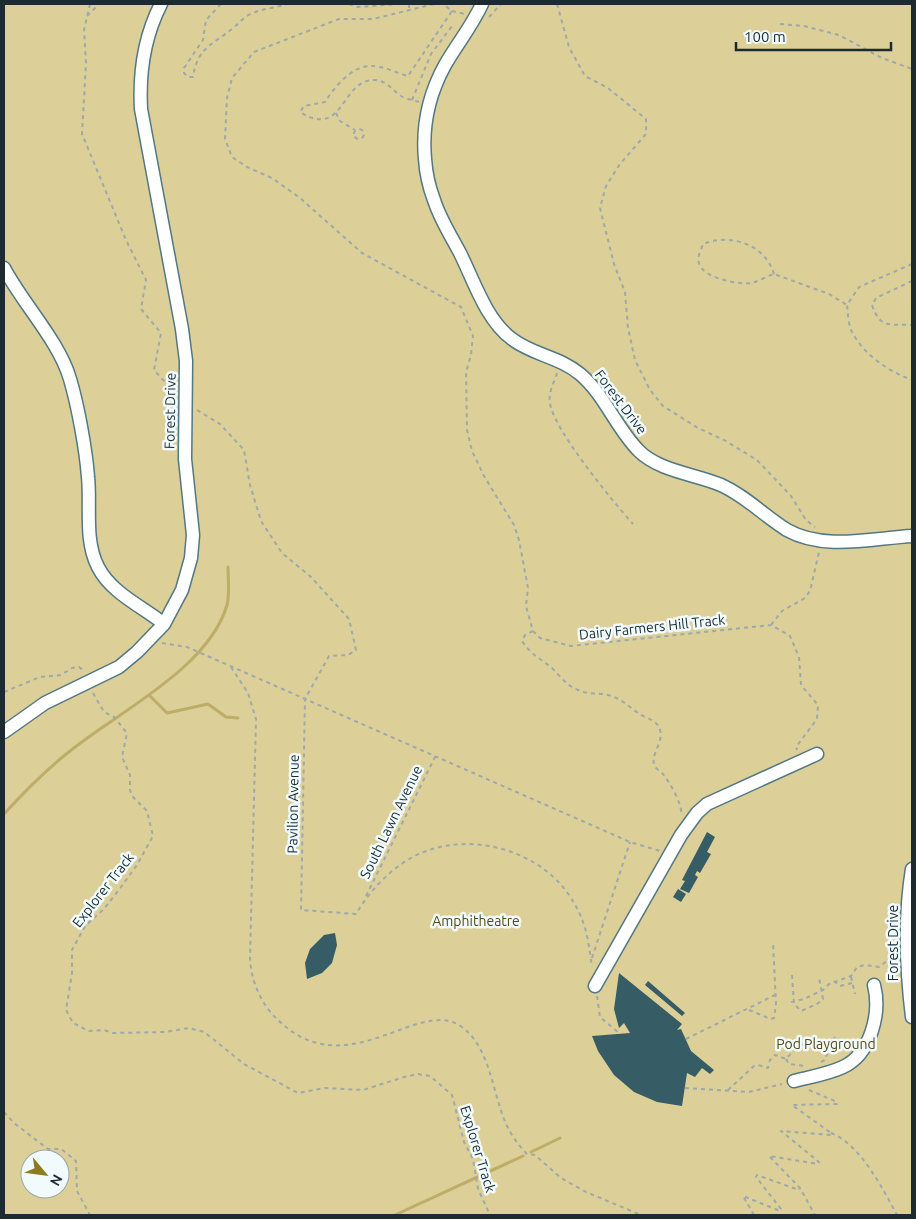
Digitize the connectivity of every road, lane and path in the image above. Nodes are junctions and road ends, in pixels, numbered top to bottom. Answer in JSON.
{"nodes":[{"id":1,"x":99,"y":4,"type":"edge"},
{"id":2,"x":161,"y":4,"type":"edge"},
{"id":3,"x":221,"y":4,"type":"edge"},
{"id":4,"x":287,"y":4,"type":"edge"},
{"id":5,"x":349,"y":4,"type":"edge"},
{"id":6,"x":398,"y":4,"type":"edge"},
{"id":7,"x":409,"y":4,"type":"edge"},
{"id":8,"x":434,"y":4,"type":"edge"},
{"id":9,"x":443,"y":4,"type":"edge"},
{"id":10,"x":482,"y":4,"type":"edge"},
{"id":11,"x":556,"y":4,"type":"edge"},
{"id":12,"x":409,"y":10,"type":"junction"},
{"id":13,"x":87,"y":16,"type":"dead end"},
{"id":14,"x":780,"y":24,"type":"dead end"},
{"id":15,"x":464,"y":36,"type":"junction"},
{"id":16,"x":912,"y":69,"type":"edge"},
{"id":17,"x":412,"y":100,"type":"junction"},
{"id":18,"x":428,"y":105,"type":"junction"},
{"id":19,"x":336,"y":113,"type":"junction"},
{"id":20,"x":355,"y":130,"type":"junction"},
{"id":21,"x":912,"y":264,"type":"edge"},
{"id":22,"x":4,"y":268,"type":"edge"},
{"id":23,"x":774,"y":274,"type":"junction"},
{"id":24,"x":912,"y":280,"type":"edge"},
{"id":25,"x":846,"y":305,"type":"junction"},
{"id":26,"x":912,"y":324,"type":"edge"},
{"id":27,"x":562,"y":362,"type":"junction"},
{"id":28,"x":912,"y":380,"type":"edge"},
{"id":29,"x":633,"y":524,"type":"dead end"},
{"id":30,"x":912,"y":536,"type":"edge"},
{"id":31,"x":820,"y":540,"type":"junction"},
{"id":32,"x":164,"y":624,"type":"junction"},
{"id":33,"x":771,"y":625,"type":"junction"},
{"id":34,"x":533,"y":631,"type":"junction"},
{"id":35,"x":150,"y":641,"type":"junction"},
{"id":36,"x":231,"y":667,"type":"junction"},
{"id":37,"x":86,"y":683,"type":"junction"},
{"id":38,"x":4,"y":692,"type":"edge"},
{"id":39,"x":304,"y":698,"type":"junction"},
{"id":40,"x":4,"y":732,"type":"edge"},
{"id":41,"x":817,"y":754,"type":"joint"},
{"id":42,"x":436,"y":755,"type":"junction"},
{"id":43,"x":681,"y":816,"type":"dead end"},
{"id":44,"x":630,"y":842,"type":"junction"},
{"id":45,"x":670,"y":855,"type":"junction"},
{"id":46,"x":912,"y":869,"type":"edge"},
{"id":47,"x":365,"y":899,"type":"junction"},
{"id":48,"x":773,"y":942,"type":"dead end"},
{"id":49,"x":900,"y":951,"type":"dead end"},
{"id":50,"x":792,"y":975,"type":"dead end"},
{"id":51,"x":851,"y":976,"type":"junction"},
{"id":52,"x":819,"y":977,"type":"dead end"},
{"id":53,"x":834,"y":981,"type":"junction"},
{"id":54,"x":852,"y":983,"type":"junction"},
{"id":55,"x":874,"y":985,"type":"dead end"},
{"id":56,"x":595,"y":986,"type":"dead end"},
{"id":57,"x":823,"y":990,"type":"junction"},
{"id":58,"x":855,"y":994,"type":"dead end"},
{"id":59,"x":775,"y":995,"type":"junction"},
{"id":60,"x":792,"y":1002,"type":"junction"},
{"id":61,"x":749,"y":1010,"type":"junction"},
{"id":62,"x":600,"y":1017,"type":"dead end"},
{"id":63,"x":912,"y":1017,"type":"edge"},
{"id":64,"x":619,"y":1034,"type":"dead end"},
{"id":65,"x":835,"y":1037,"type":"dead end"},
{"id":66,"x":686,"y":1039,"type":"dead end"},
{"id":67,"x":830,"y":1046,"type":"junction"},
{"id":68,"x":786,"y":1059,"type":"junction"},
{"id":69,"x":818,"y":1064,"type":"dead end"},
{"id":70,"x":808,"y":1067,"type":"dead end"},
{"id":71,"x":794,"y":1081,"type":"junction"},
{"id":72,"x":685,"y":1088,"type":"dead end"},
{"id":73,"x":727,"y":1091,"type":"junction"},
{"id":74,"x":4,"y":1112,"type":"edge"},
{"id":75,"x":831,"y":1133,"type":"junction"},
{"id":76,"x":800,"y":1188,"type":"junction"},
{"id":77,"x":90,"y":1215,"type":"edge"},
{"id":78,"x":490,"y":1215,"type":"edge"},
{"id":79,"x":641,"y":1215,"type":"edge"},
{"id":80,"x":754,"y":1215,"type":"edge"},
{"id":81,"x":815,"y":1215,"type":"edge"},
{"id":82,"x":897,"y":1215,"type":"edge"}],
"edges":[{"from":1,"to":13,"type":"path"},
{"from":2,"to":32,"type":"street","name":"Forest Drive"},
{"from":3,"to":4,"type":"path"},
{"from":5,"to":6,"type":"path"},
{"from":7,"to":12,"type":"path"},
{"from":8,"to":12,"type":"path"},
{"from":9,"to":19,"type":"path"},
{"from":10,"to":15,"type":"street","name":"Forest Drive"},
{"from":11,"to":31,"type":"path"},
{"from":12,"to":34,"type":"path"},
{"from":14,"to":16,"type":"path"},
{"from":15,"to":17,"type":"path"},
{"from":15,"to":18,"type":"street","name":"Forest Drive"},
{"from":17,"to":18,"type":"path"},
{"from":17,"to":19,"type":"path"},
{"from":18,"to":27,"type":"street","name":"Forest Drive"},
{"from":19,"to":20,"type":"path"},
{"from":20,"to":20,"type":"path"},
{"from":21,"to":25,"type":"path"},
{"from":22,"to":32,"type":"street"},
{"from":23,"to":23,"type":"path"},
{"from":23,"to":25,"type":"path"},
{"from":24,"to":26,"type":"path"},
{"from":25,"to":28,"type":"path"},
{"from":27,"to":29,"type":"path"},
{"from":27,"to":31,"type":"street","name":"Forest Drive"},
{"from":30,"to":31,"type":"street","name":"Forest Drive"},
{"from":31,"to":33,"type":"path"},
{"from":32,"to":35,"type":"street","name":"Forest Drive"},
{"from":33,"to":34,"type":"path","name":"Dairy Farmers Hill Track"},
{"from":33,"to":41,"type":"path"},
{"from":34,"to":43,"type":"path"},
{"from":35,"to":36,"type":"path"},
{"from":35,"to":37,"type":"street","name":"Forest Drive"},
{"from":36,"to":39,"type":"path"},
{"from":36,"to":79,"type":"path"},
{"from":37,"to":38,"type":"path","name":"Explorer Track"},
{"from":37,"to":40,"type":"street","name":"Forest Drive"},
{"from":37,"to":78,"type":"path","name":"Explorer Track"},
{"from":39,"to":42,"type":"path"},
{"from":39,"to":47,"type":"path","name":"Pavilion Avenue"},
{"from":41,"to":45,"type":"street"},
{"from":42,"to":44,"type":"path"},
{"from":42,"to":47,"type":"path","name":"South Lawn Avenue"},
{"from":44,"to":45,"type":"path"},
{"from":44,"to":47,"type":"path"},
{"from":45,"to":56,"type":"street"},
{"from":46,"to":63,"type":"street","name":"Forest Drive"},
{"from":48,"to":59,"type":"path"},
{"from":49,"to":51,"type":"path"},
{"from":50,"to":60,"type":"path"},
{"from":51,"to":53,"type":"path"},
{"from":51,"to":54,"type":"path"},
{"from":52,"to":57,"type":"path"},
{"from":53,"to":54,"type":"path"},
{"from":53,"to":57,"type":"path"},
{"from":54,"to":58,"type":"path"},
{"from":55,"to":71,"type":"street"},
{"from":57,"to":60,"type":"path"},
{"from":57,"to":60,"type":"path"},
{"from":59,"to":61,"type":"path"},
{"from":59,"to":61,"type":"path"},
{"from":61,"to":66,"type":"path"},
{"from":62,"to":64,"type":"path"},
{"from":65,"to":67,"type":"path"},
{"from":67,"to":68,"type":"path"},
{"from":67,"to":69,"type":"path"},
{"from":68,"to":70,"type":"path"},
{"from":68,"to":73,"type":"path"},
{"from":71,"to":73,"type":"path"},
{"from":71,"to":75,"type":"path"},
{"from":72,"to":73,"type":"path"},
{"from":74,"to":77,"type":"path"},
{"from":75,"to":76,"type":"path"},
{"from":75,"to":82,"type":"path"},
{"from":76,"to":80,"type":"path"},
{"from":76,"to":81,"type":"path"}]}
